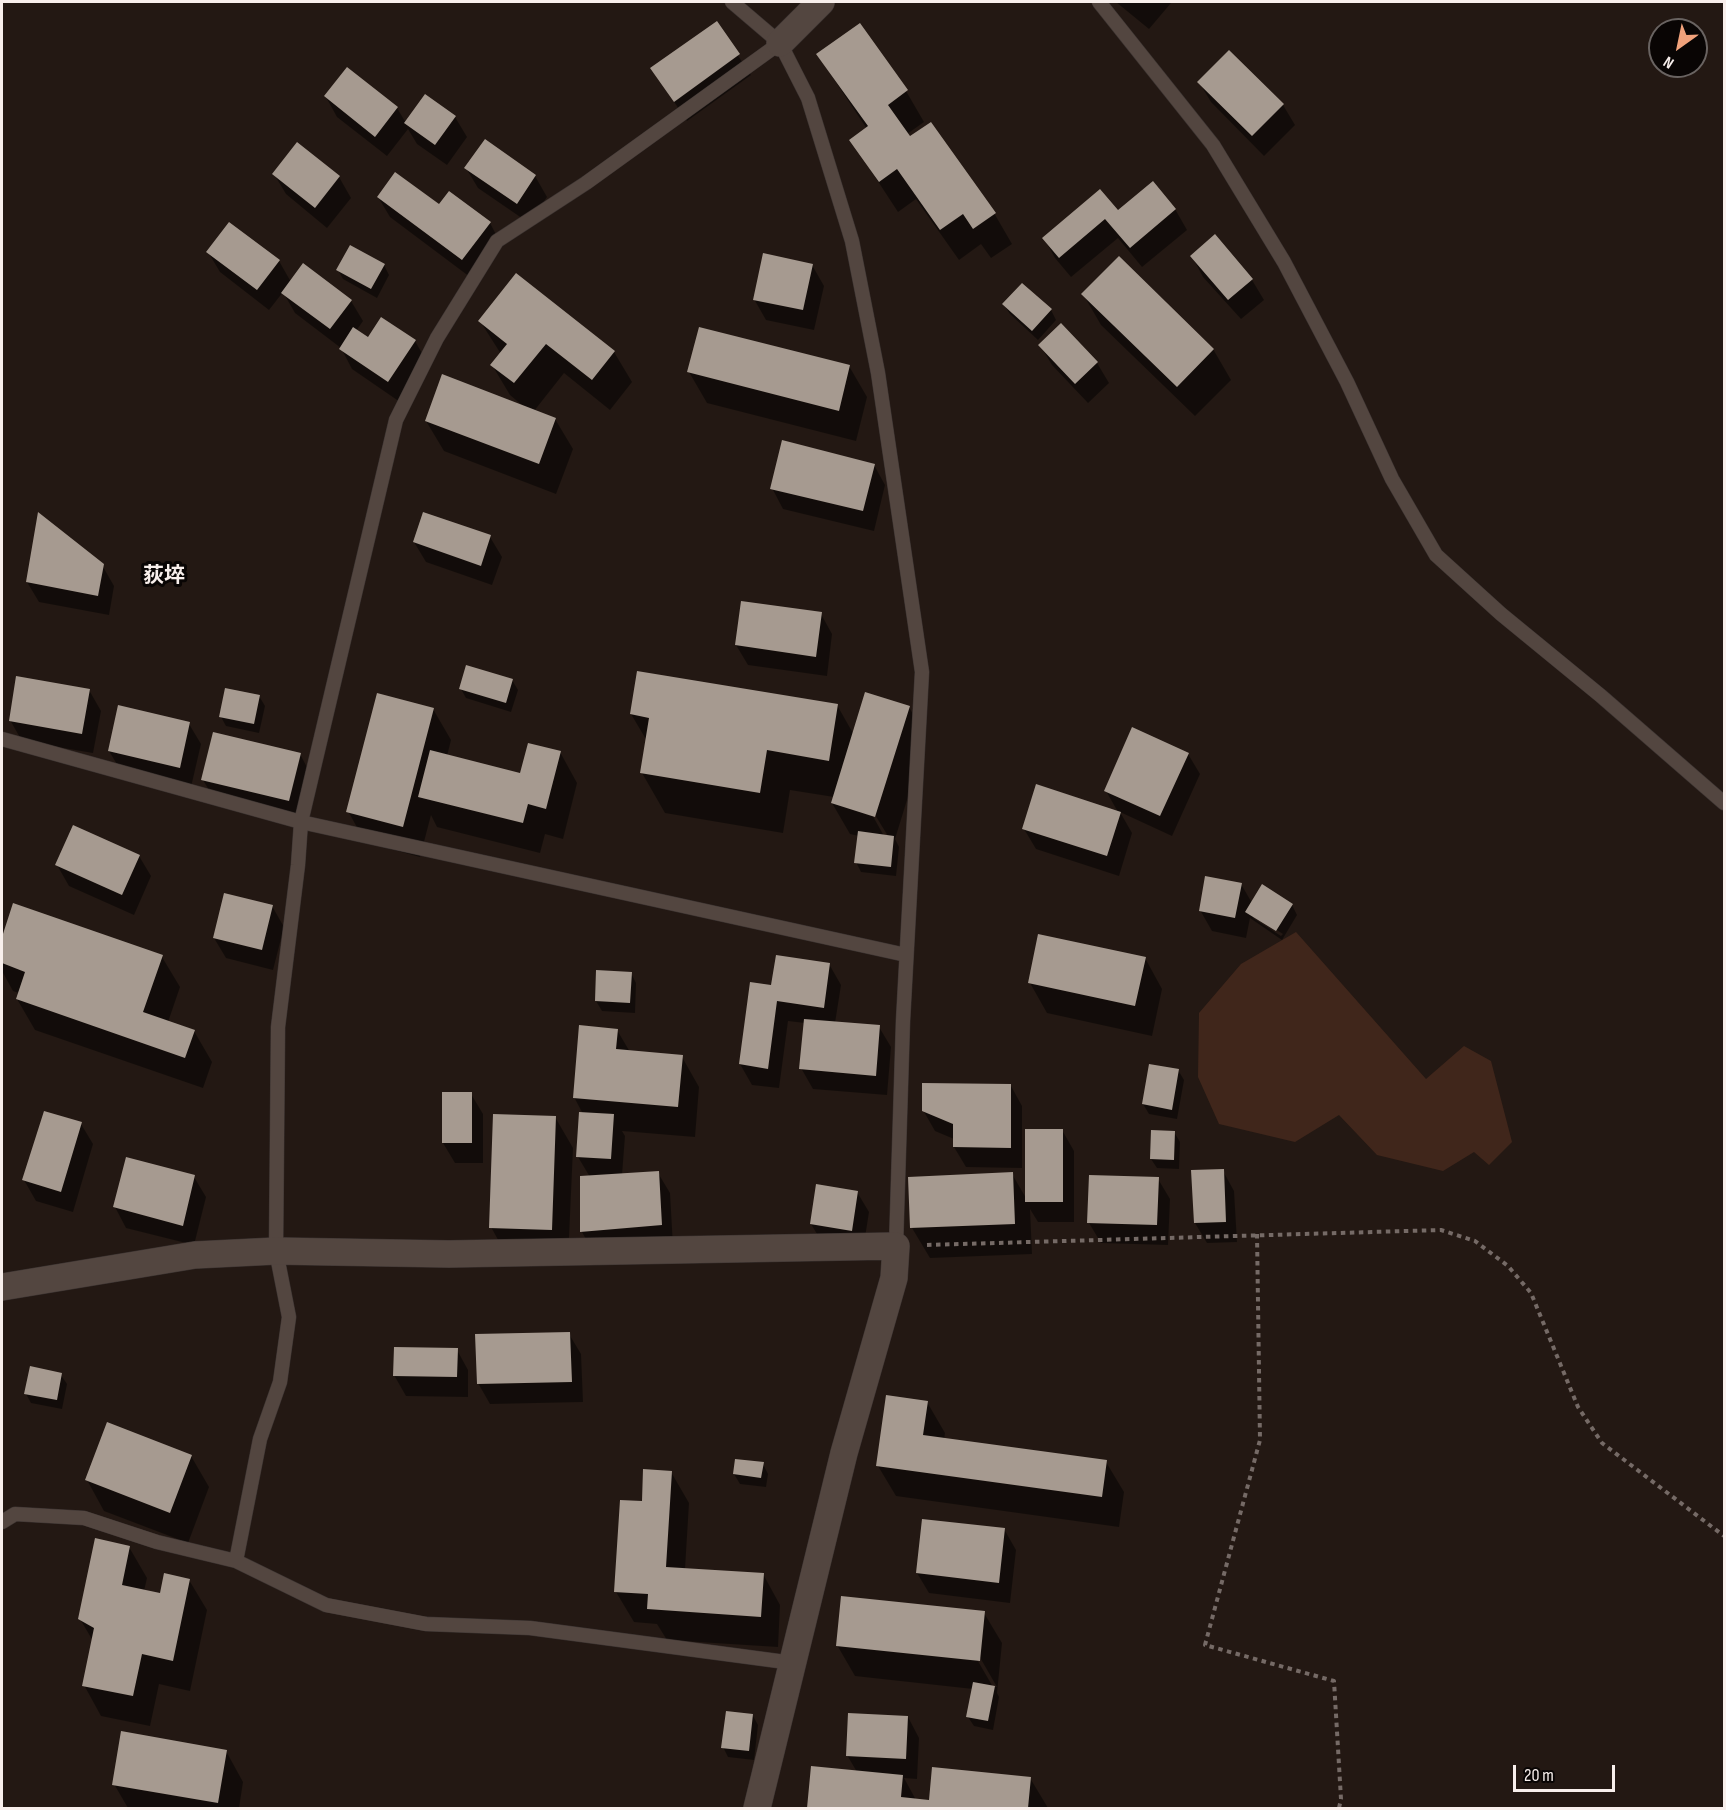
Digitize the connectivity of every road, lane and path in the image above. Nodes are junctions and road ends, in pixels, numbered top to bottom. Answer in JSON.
{"nodes":[{"id":1,"x":732,"y":2,"type":"edge"},
{"id":2,"x":821,"y":2,"type":"edge"},
{"id":3,"x":1099,"y":2,"type":"edge"},
{"id":4,"x":780,"y":43,"type":"junction"},
{"id":5,"x":2,"y":739,"type":"edge"},
{"id":6,"x":1725,"y":803,"type":"edge"},
{"id":7,"x":301,"y":822,"type":"junction"},
{"id":8,"x":906,"y":955,"type":"junction"},
{"id":9,"x":1257,"y":1234,"type":"junction"},
{"id":10,"x":896,"y":1246,"type":"junction"},
{"id":11,"x":276,"y":1251,"type":"junction"},
{"id":12,"x":2,"y":1287,"type":"edge"},
{"id":13,"x":2,"y":1522,"type":"edge"},
{"id":14,"x":1725,"y":1536,"type":"edge"},
{"id":15,"x":236,"y":1561,"type":"junction"},
{"id":16,"x":793,"y":1663,"type":"junction"},
{"id":17,"x":757,"y":1809,"type":"edge"},
{"id":18,"x":1340,"y":1809,"type":"edge"}],
"edges":[{"from":1,"to":4,"type":"lane"},
{"from":2,"to":4,"type":"street"},
{"from":3,"to":6,"type":"lane"},
{"from":4,"to":7,"type":"lane"},
{"from":4,"to":8,"type":"lane"},
{"from":5,"to":7,"type":"lane"},
{"from":7,"to":8,"type":"lane"},
{"from":7,"to":11,"type":"lane"},
{"from":8,"to":10,"type":"lane"},
{"from":9,"to":10,"type":"path"},
{"from":9,"to":14,"type":"path"},
{"from":9,"to":18,"type":"path"},
{"from":10,"to":11,"type":"street"},
{"from":10,"to":16,"type":"street"},
{"from":11,"to":12,"type":"street"},
{"from":11,"to":15,"type":"lane"},
{"from":13,"to":15,"type":"lane"},
{"from":15,"to":16,"type":"lane"},
{"from":16,"to":17,"type":"street"}]}
